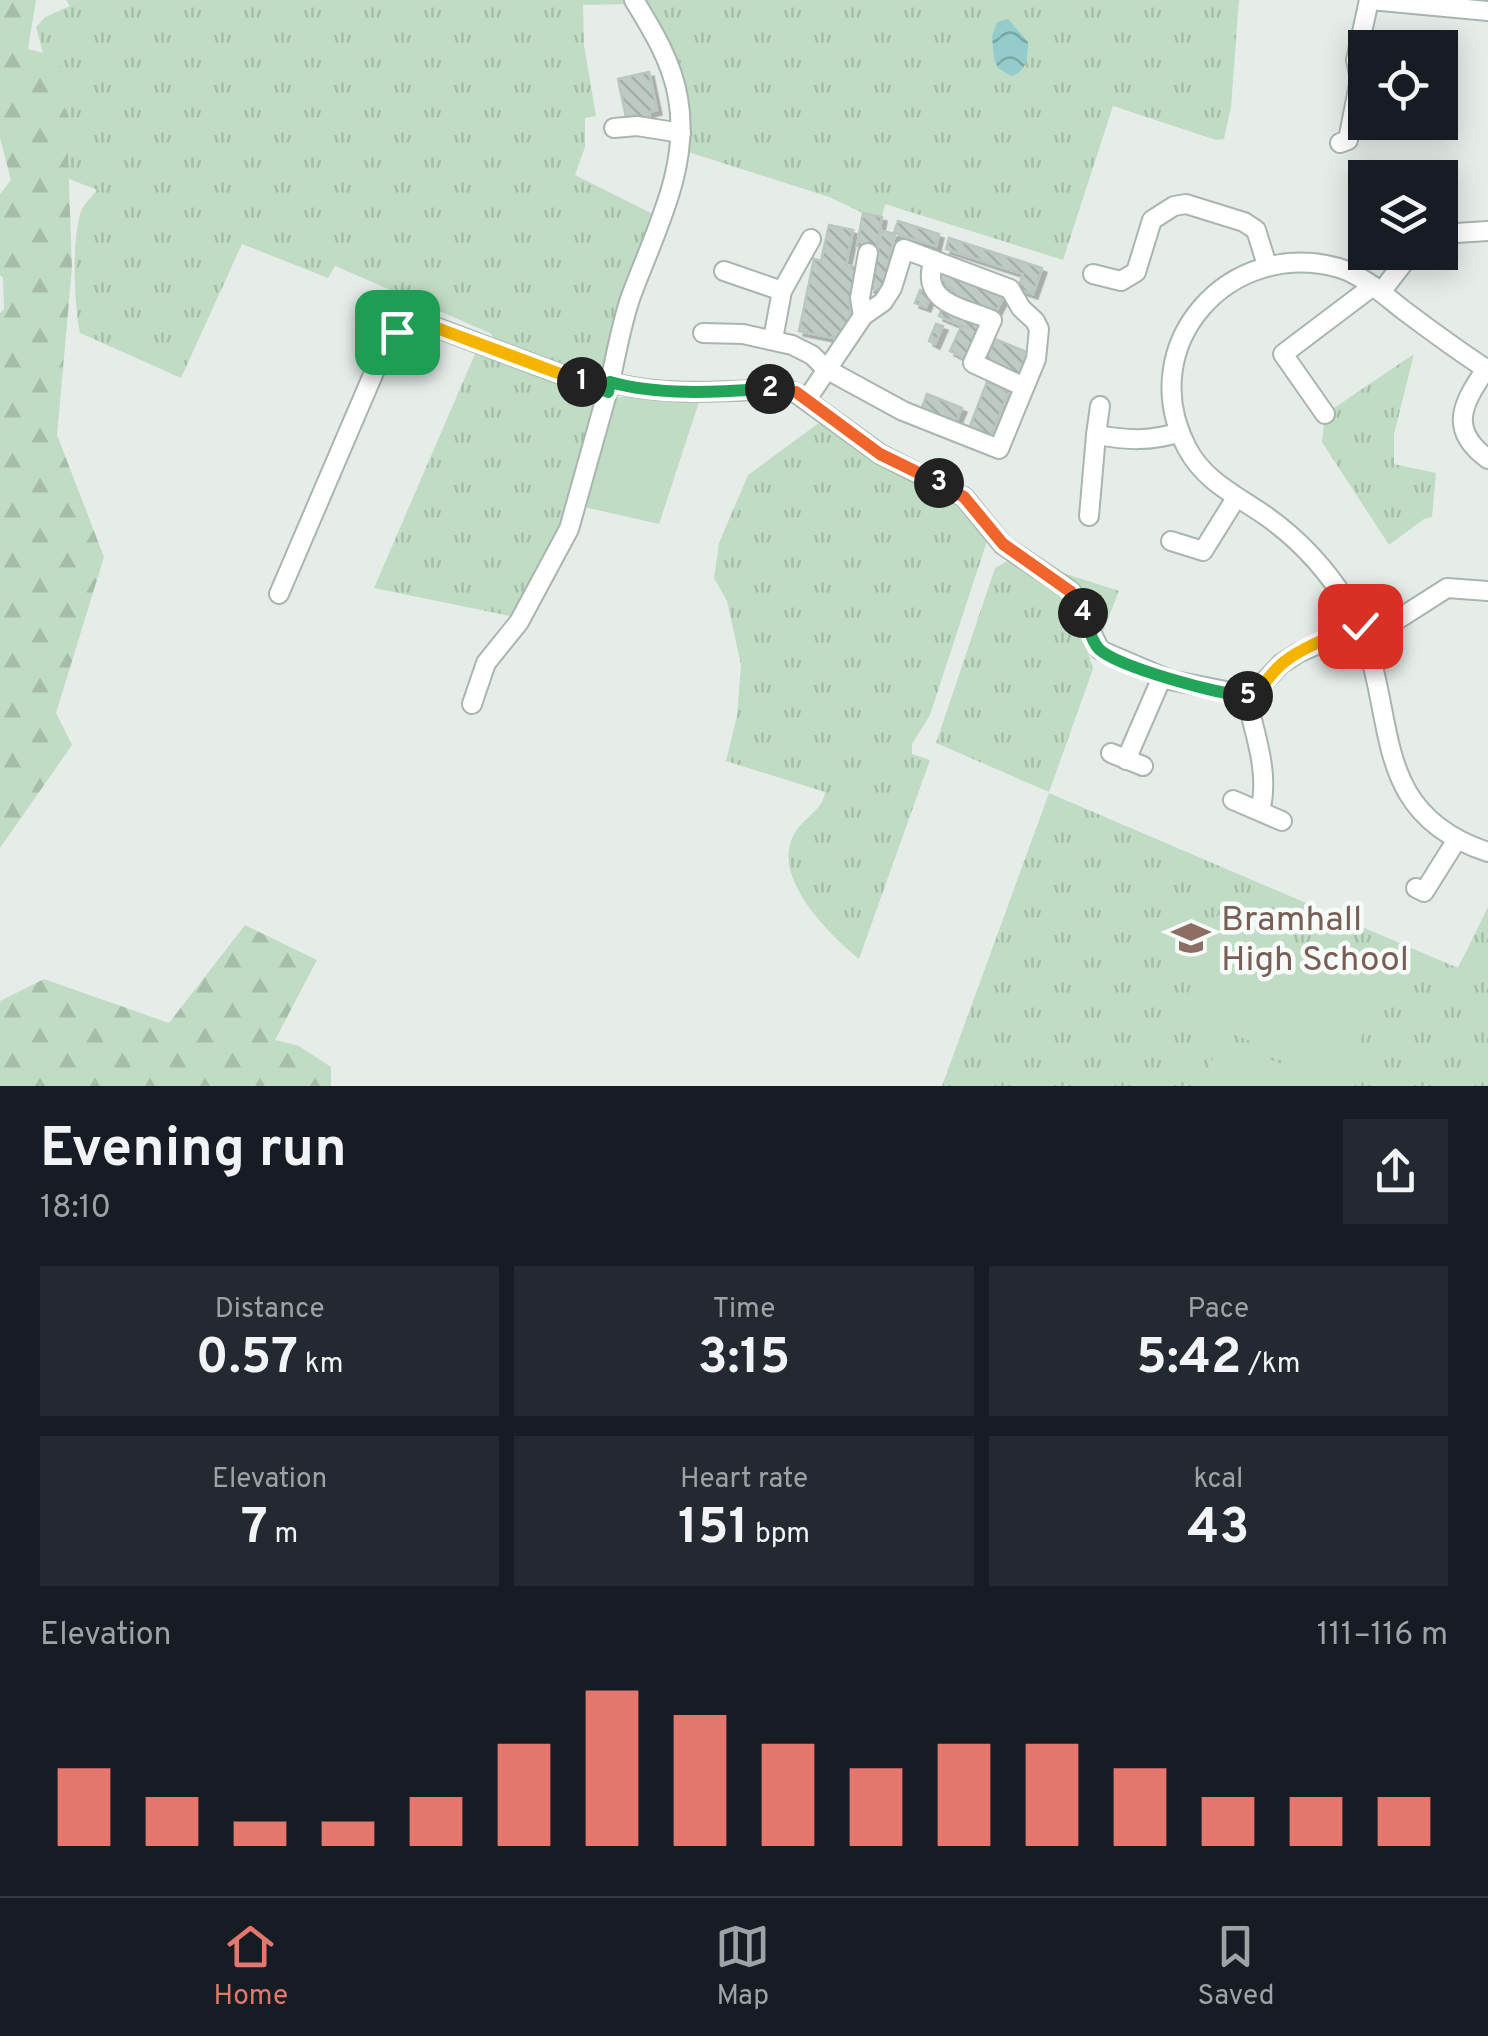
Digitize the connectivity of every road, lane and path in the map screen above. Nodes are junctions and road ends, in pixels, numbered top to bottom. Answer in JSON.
{"nodes":[{"id":1,"x":634,"y":0,"type":"edge"},
{"id":2,"x":1369,"y":0,"type":"edge"},
{"id":3,"x":1488,"y":11,"type":"edge"},
{"id":4,"x":614,"y":128,"type":"dead end"},
{"id":5,"x":681,"y":134,"type":"junction"},
{"id":6,"x":1340,"y":143,"type":"dead end"},
{"id":7,"x":1488,"y":231,"type":"edge"},
{"id":8,"x":1458,"y":233,"type":"edge"},
{"id":9,"x":811,"y":239,"type":"dead end"},
{"id":10,"x":868,"y":253,"type":"dead end"},
{"id":11,"x":934,"y":260,"type":"junction"},
{"id":12,"x":1266,"y":265,"type":"junction"},
{"id":13,"x":1395,"y":270,"type":"edge"},
{"id":14,"x":724,"y":271,"type":"dead end"},
{"id":15,"x":1093,"y":274,"type":"dead end"},
{"id":16,"x":1377,"y":289,"type":"junction"},
{"id":17,"x":782,"y":291,"type":"junction"},
{"id":18,"x":863,"y":316,"type":"junction"},
{"id":19,"x":703,"y":333,"type":"dead end"},
{"id":20,"x":773,"y":339,"type":"junction"},
{"id":21,"x":826,"y":369,"type":"junction"},
{"id":22,"x":1487,"y":370,"type":"edge"},
{"id":23,"x":609,"y":387,"type":"junction"},
{"id":24,"x":1024,"y":387,"type":"junction"},
{"id":25,"x":808,"y":399,"type":"junction"},
{"id":26,"x":1100,"y":406,"type":"dead end"},
{"id":27,"x":1325,"y":414,"type":"dead end"},
{"id":28,"x":1180,"y":432,"type":"junction"},
{"id":29,"x":1096,"y":434,"type":"junction"},
{"id":30,"x":1488,"y":459,"type":"edge"},
{"id":31,"x":1236,"y":498,"type":"junction"},
{"id":32,"x":1090,"y":516,"type":"dead end"},
{"id":33,"x":1171,"y":542,"type":"dead end"},
{"id":34,"x":1488,"y":591,"type":"edge"},
{"id":35,"x":279,"y":594,"type":"dead end"},
{"id":36,"x":1362,"y":634,"type":"junction"},
{"id":37,"x":1162,"y":677,"type":"junction"},
{"id":38,"x":1246,"y":697,"type":"junction"},
{"id":39,"x":472,"y":704,"type":"dead end"},
{"id":40,"x":1127,"y":760,"type":"dead end"},
{"id":41,"x":1234,"y":800,"type":"dead end"},
{"id":42,"x":1260,"y":811,"type":"junction"},
{"id":43,"x":1282,"y":821,"type":"dead end"},
{"id":44,"x":1456,"y":842,"type":"junction"},
{"id":45,"x":1488,"y":852,"type":"edge"},
{"id":46,"x":1416,"y":888,"type":"dead end"}],
"edges":[{"from":1,"to":5,"type":"street"},
{"from":2,"to":3,"type":"street"},
{"from":2,"to":6,"type":"street"},
{"from":4,"to":5,"type":"street"},
{"from":5,"to":23,"type":"street"},
{"from":7,"to":8,"type":"street"},
{"from":9,"to":17,"type":"street"},
{"from":10,"to":18,"type":"street"},
{"from":11,"to":18,"type":"street"},
{"from":11,"to":24,"type":"street"},
{"from":11,"to":24,"type":"street"},
{"from":12,"to":15,"type":"street"},
{"from":12,"to":16,"type":"street"},
{"from":12,"to":28,"type":"street"},
{"from":13,"to":16,"type":"street"},
{"from":14,"to":17,"type":"street"},
{"from":16,"to":22,"type":"street"},
{"from":16,"to":27,"type":"street"},
{"from":17,"to":20,"type":"street"},
{"from":18,"to":21,"type":"street"},
{"from":19,"to":20,"type":"street"},
{"from":20,"to":21,"type":"street"},
{"from":21,"to":24,"type":"street"},
{"from":21,"to":25,"type":"street"},
{"from":22,"to":30,"type":"street"},
{"from":23,"to":25,"type":"street"},
{"from":23,"to":35,"type":"street"},
{"from":23,"to":39,"type":"street"},
{"from":25,"to":37,"type":"street"},
{"from":26,"to":29,"type":"street"},
{"from":28,"to":29,"type":"street"},
{"from":28,"to":31,"type":"street"},
{"from":29,"to":32,"type":"street"},
{"from":31,"to":33,"type":"street"},
{"from":31,"to":36,"type":"street"},
{"from":34,"to":36,"type":"street"},
{"from":36,"to":38,"type":"street"},
{"from":36,"to":44,"type":"street"},
{"from":37,"to":38,"type":"street"},
{"from":37,"to":40,"type":"street"},
{"from":38,"to":42,"type":"street"},
{"from":41,"to":42,"type":"street"},
{"from":42,"to":43,"type":"street"},
{"from":44,"to":45,"type":"street"},
{"from":44,"to":46,"type":"street"}]}
